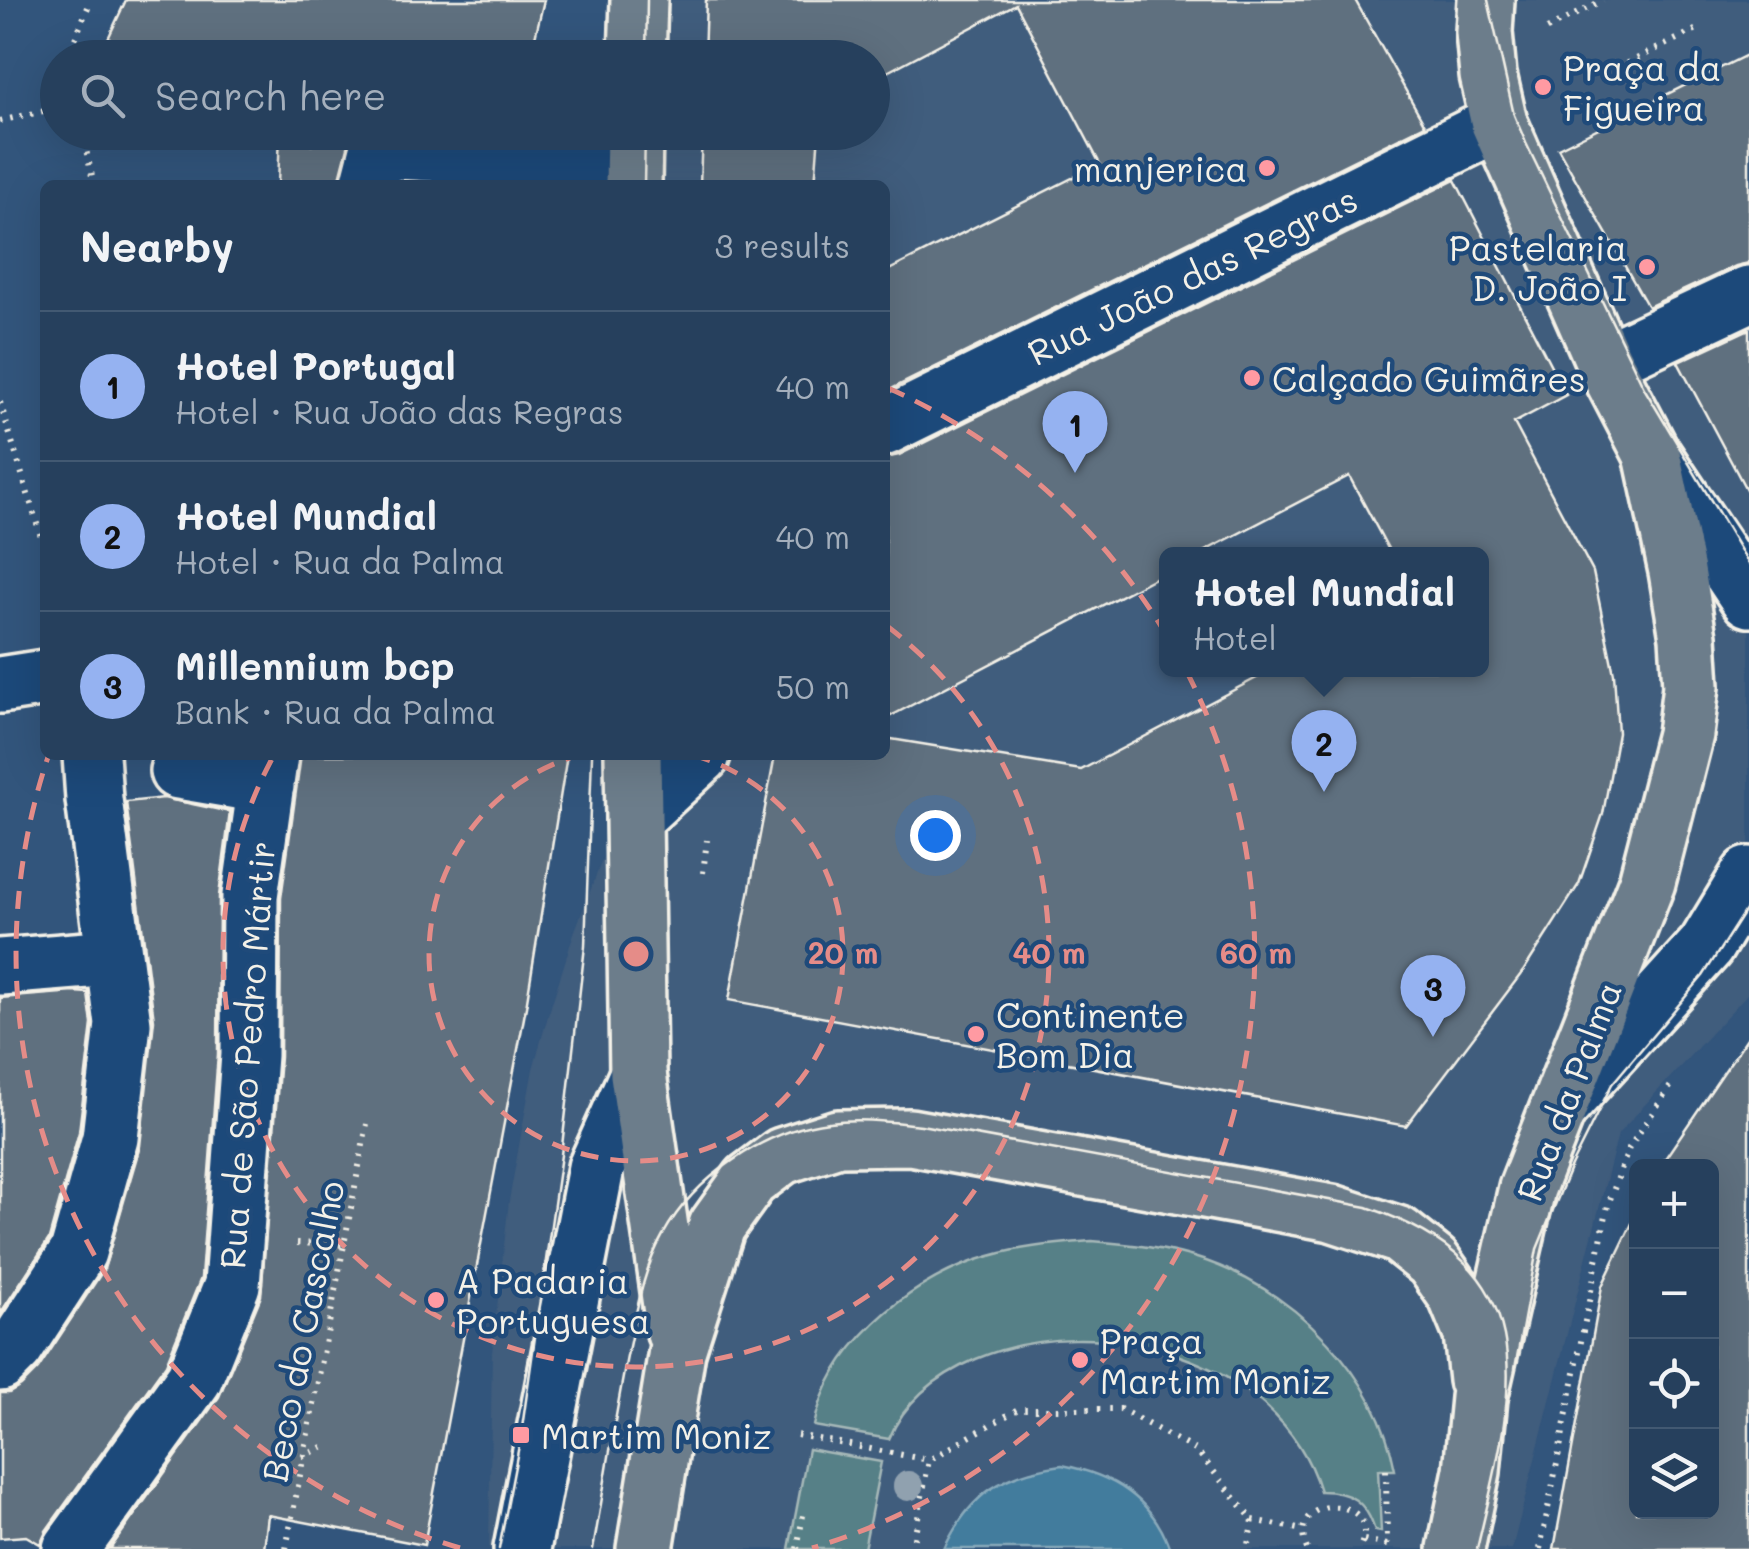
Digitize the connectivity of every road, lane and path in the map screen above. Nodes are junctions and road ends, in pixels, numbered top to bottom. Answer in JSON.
{"nodes":[{"id":1,"x":90,"y":0,"type":"edge"},
{"id":2,"x":639,"y":0,"type":"edge"},
{"id":3,"x":1486,"y":0,"type":"edge"},
{"id":4,"x":1697,"y":30,"type":"dead end"},
{"id":5,"x":74,"y":40,"type":"edge"},
{"id":6,"x":638,"y":40,"type":"edge"},
{"id":7,"x":1618,"y":68,"type":"dead end"},
{"id":8,"x":40,"y":112,"type":"edge"},
{"id":9,"x":0,"y":122,"type":"edge"},
{"id":10,"x":1499,"y":123,"type":"junction"},
{"id":11,"x":86,"y":150,"type":"edge"},
{"id":12,"x":290,"y":150,"type":"edge"},
{"id":13,"x":633,"y":160,"type":"edge"},
{"id":14,"x":373,"y":168,"type":"edge"},
{"id":15,"x":93,"y":180,"type":"edge"},
{"id":16,"x":1749,"y":294,"type":"edge"},
{"id":17,"x":1604,"y":362,"type":"junction"},
{"id":18,"x":0,"y":402,"type":"edge"},
{"id":19,"x":890,"y":425,"type":"edge"},
{"id":20,"x":1652,"y":454,"type":"junction"},
{"id":21,"x":40,"y":534,"type":"edge"},
{"id":22,"x":1749,"y":600,"type":"edge"},
{"id":23,"x":40,"y":679,"type":"edge"},
{"id":24,"x":0,"y":685,"type":"edge"},
{"id":25,"x":92,"y":760,"type":"edge"},
{"id":26,"x":633,"y":760,"type":"edge"},
{"id":27,"x":697,"y":760,"type":"edge"},
{"id":28,"x":268,"y":770,"type":"edge"},
{"id":29,"x":178,"y":771,"type":"dead end"},
{"id":30,"x":634,"y":817,"type":"junction"},
{"id":31,"x":1749,"y":875,"type":"edge"},
{"id":32,"x":112,"y":958,"type":"junction"},
{"id":33,"x":0,"y":967,"type":"edge"},
{"id":34,"x":1683,"y":1068,"type":"dead end"},
{"id":35,"x":638,"y":1074,"type":"junction"},
{"id":36,"x":1560,"y":1107,"type":"junction"},
{"id":37,"x":367,"y":1124,"type":"dead end"},
{"id":38,"x":677,"y":1351,"type":"junction"},
{"id":39,"x":0,"y":1363,"type":"edge"},
{"id":40,"x":1480,"y":1398,"type":"junction"},
{"id":41,"x":797,"y":1435,"type":"dead end"},
{"id":42,"x":327,"y":1445,"type":"dead end"},
{"id":43,"x":301,"y":1458,"type":"junction"},
{"id":44,"x":929,"y":1460,"type":"junction"},
{"id":45,"x":1386,"y":1470,"type":"dead end"},
{"id":46,"x":804,"y":1510,"type":"dead end"},
{"id":47,"x":1253,"y":1520,"type":"junction"},
{"id":48,"x":1304,"y":1530,"type":"junction"},
{"id":49,"x":1364,"y":1540,"type":"junction"},
{"id":50,"x":1387,"y":1545,"type":"junction"},
{"id":51,"x":1398,"y":1547,"type":"edge"},
{"id":52,"x":71,"y":1549,"type":"edge"},
{"id":53,"x":286,"y":1549,"type":"edge"},
{"id":54,"x":522,"y":1549,"type":"edge"},
{"id":55,"x":645,"y":1549,"type":"edge"},
{"id":56,"x":796,"y":1549,"type":"edge"},
{"id":57,"x":912,"y":1549,"type":"edge"},
{"id":58,"x":1247,"y":1549,"type":"edge"},
{"id":59,"x":1308,"y":1549,"type":"edge"},
{"id":60,"x":1360,"y":1549,"type":"edge"},
{"id":61,"x":1456,"y":1549,"type":"edge"},
{"id":62,"x":1540,"y":1549,"type":"edge"}],
"edges":[{"from":1,"to":5,"type":"path"},
{"from":2,"to":6,"type":"main road"},
{"from":3,"to":10,"type":"main road"},
{"from":4,"to":7,"type":"path"},
{"from":8,"to":9,"type":"path"},
{"from":10,"to":17,"type":"main road","name":"Rua da Palma"},
{"from":10,"to":19,"type":"street","name":"Rua João das Regras"},
{"from":11,"to":15,"type":"path"},
{"from":12,"to":14,"type":"path"},
{"from":13,"to":14,"type":"street"},
{"from":16,"to":17,"type":"street"},
{"from":17,"to":20,"type":"main road","name":"Rua da Palma"},
{"from":18,"to":21,"type":"path"},
{"from":20,"to":22,"type":"street"},
{"from":20,"to":36,"type":"main road","name":"Rua da Palma"},
{"from":23,"to":24,"type":"street"},
{"from":25,"to":32,"type":"street"},
{"from":26,"to":30,"type":"main road"},
{"from":27,"to":30,"type":"street"},
{"from":28,"to":29,"type":"street"},
{"from":28,"to":52,"type":"street","name":"Rua de São Pedro Mártir"},
{"from":30,"to":35,"type":"main road"},
{"from":31,"to":36,"type":"street"},
{"from":32,"to":33,"type":"street"},
{"from":32,"to":39,"type":"street"},
{"from":34,"to":62,"type":"path"},
{"from":35,"to":38,"type":"main road"},
{"from":35,"to":54,"type":"street"},
{"from":36,"to":40,"type":"main road","name":"Rua da Palma"},
{"from":37,"to":43,"type":"path","name":"Beco do Cascalho"},
{"from":38,"to":40,"type":"main road"},
{"from":38,"to":55,"type":"main road"},
{"from":40,"to":61,"type":"main road","name":"Rua da Palma"},
{"from":41,"to":44,"type":"path"},
{"from":42,"to":43,"type":"path"},
{"from":43,"to":53,"type":"path","name":"Beco do Cascalho"},
{"from":44,"to":47,"type":"path"},
{"from":44,"to":57,"type":"path"},
{"from":45,"to":50,"type":"path"},
{"from":46,"to":56,"type":"path"},
{"from":47,"to":48,"type":"path"},
{"from":47,"to":58,"type":"path"},
{"from":48,"to":49,"type":"path"},
{"from":48,"to":59,"type":"path"},
{"from":49,"to":50,"type":"path"},
{"from":49,"to":60,"type":"path"},
{"from":50,"to":51,"type":"path"}]}
